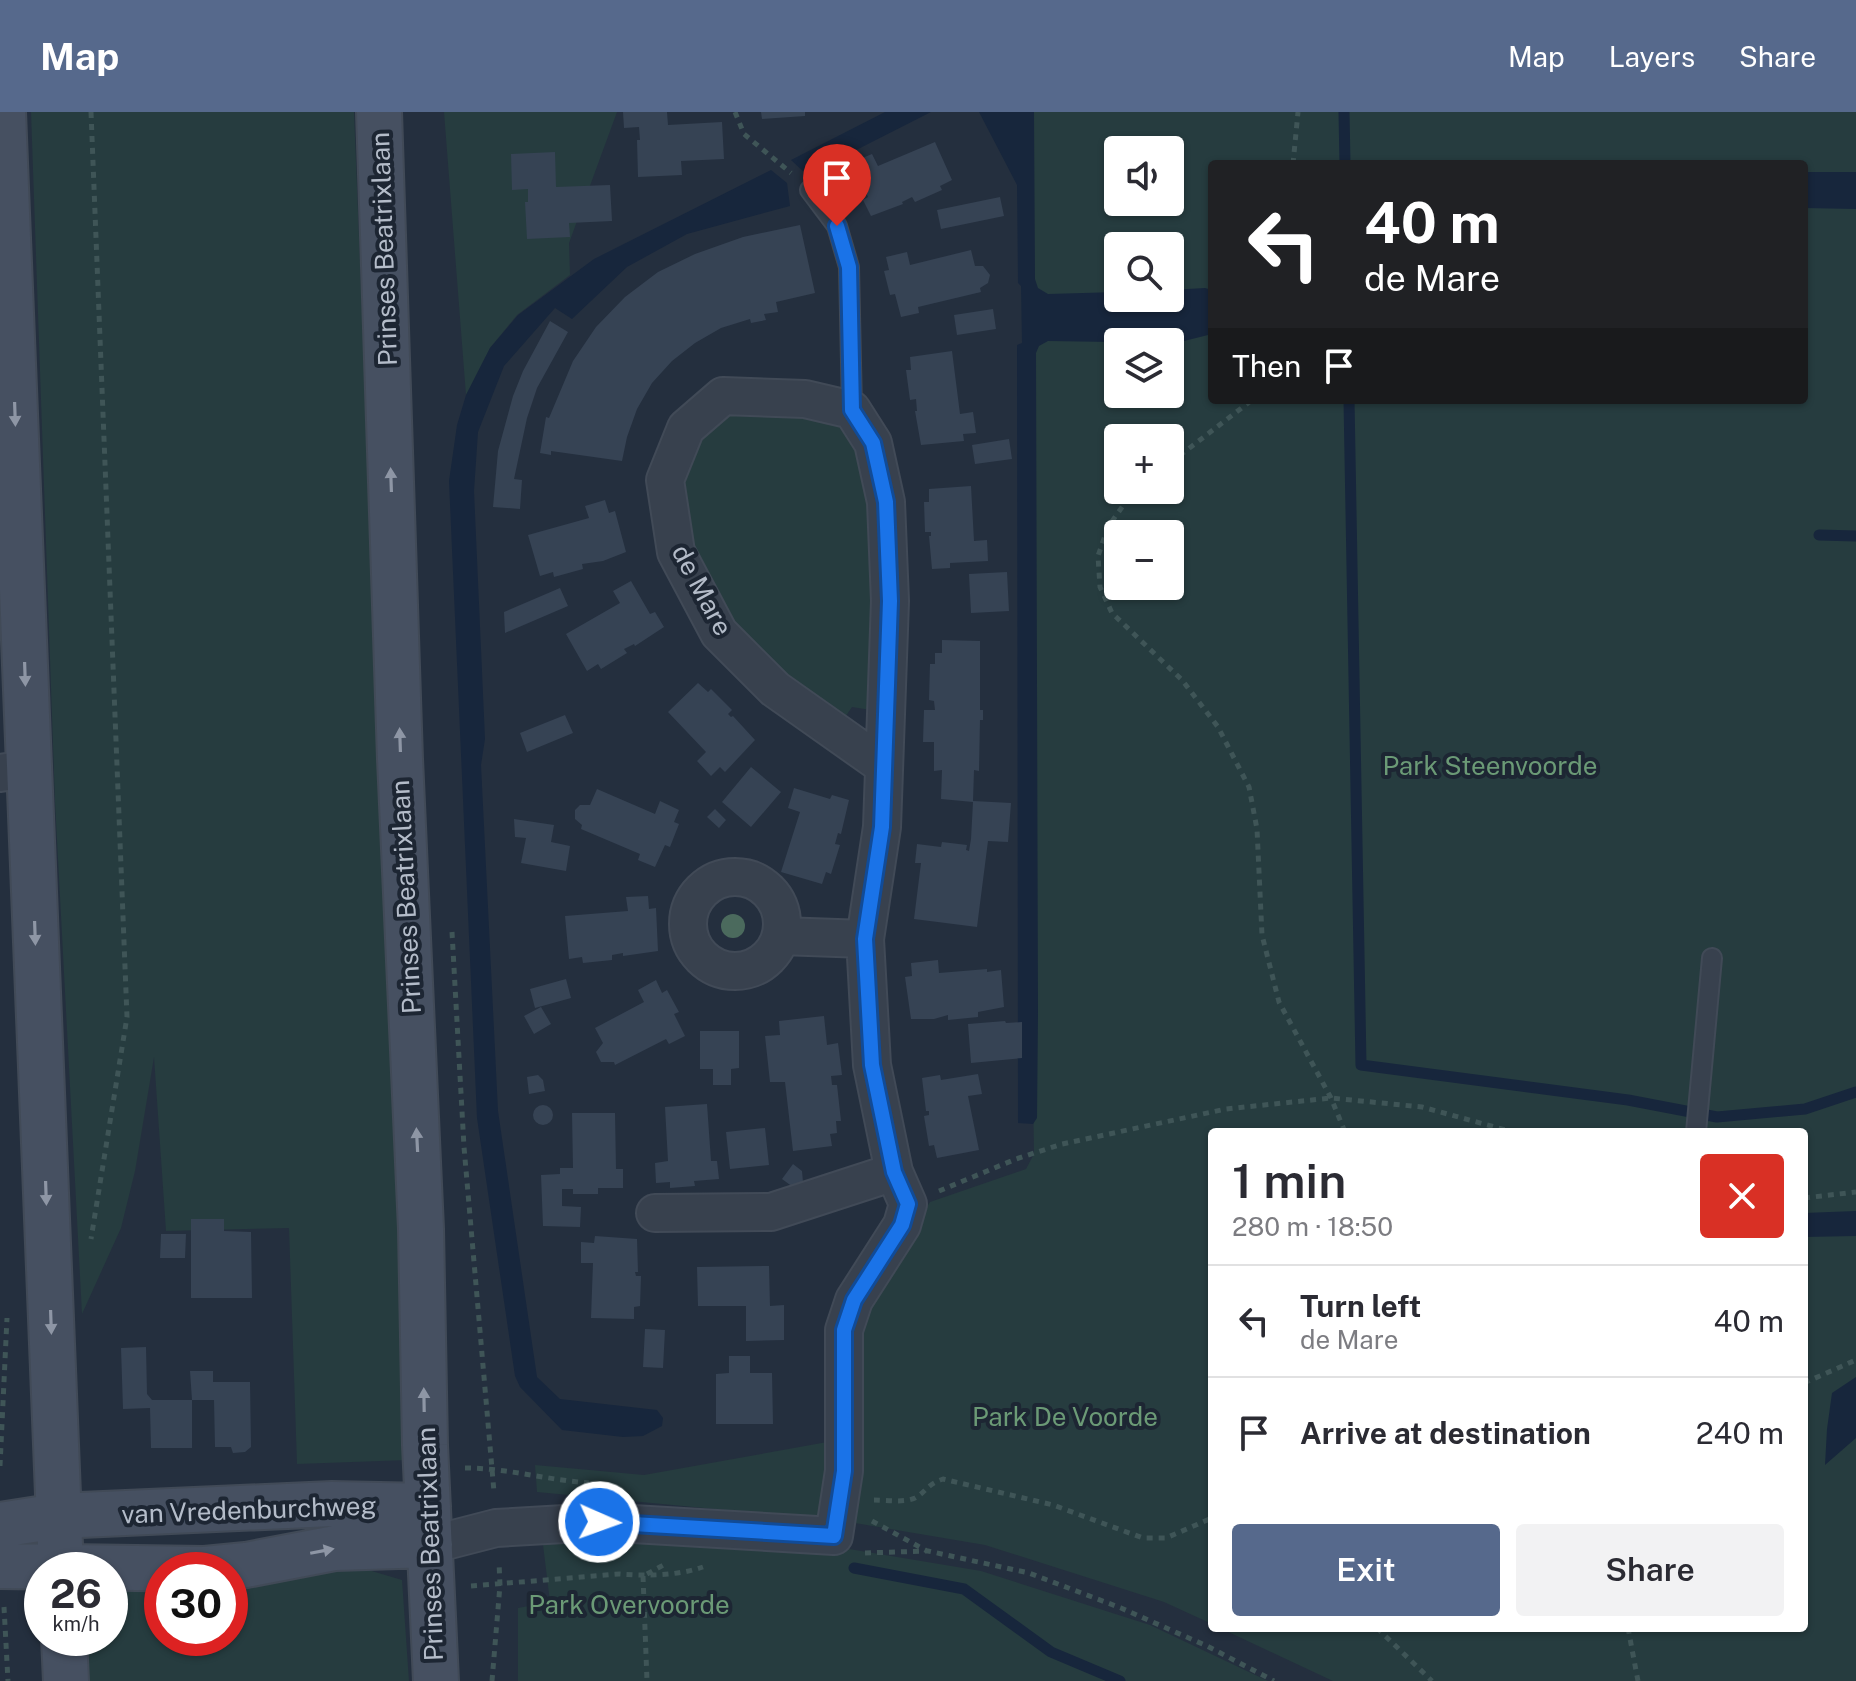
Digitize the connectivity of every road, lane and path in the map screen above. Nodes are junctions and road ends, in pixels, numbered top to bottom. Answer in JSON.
{"nodes":[{"id":1,"x":3,"y":112,"type":"edge"},
{"id":2,"x":91,"y":112,"type":"edge"},
{"id":3,"x":379,"y":112,"type":"edge"},
{"id":4,"x":735,"y":112,"type":"edge"},
{"id":5,"x":1298,"y":112,"type":"edge"},
{"id":6,"x":774,"y":157,"type":"dead end"},
{"id":7,"x":1293,"y":160,"type":"edge"},
{"id":8,"x":810,"y":190,"type":"dead end"},
{"id":9,"x":4,"y":239,"type":"edge"},
{"id":10,"x":1247,"y":404,"type":"edge"},
{"id":11,"x":852,"y":410,"type":"junction"},
{"id":12,"x":1184,"y":452,"type":"edge"},
{"id":13,"x":1124,"y":504,"type":"edge"},
{"id":14,"x":884,"y":766,"type":"junction"},
{"id":15,"x":14,"y":771,"type":"edge"},
{"id":16,"x":781,"y":936,"type":"dead end"},
{"id":17,"x":865,"y":939,"type":"junction"},
{"id":18,"x":1712,"y":958,"type":"dead end"},
{"id":19,"x":1331,"y":1098,"type":"junction"},
{"id":20,"x":1343,"y":1128,"type":"edge"},
{"id":21,"x":1498,"y":1128,"type":"edge"},
{"id":22,"x":1697,"y":1128,"type":"edge"},
{"id":23,"x":901,"y":1188,"type":"junction"},
{"id":24,"x":1856,"y":1192,"type":"edge"},
{"id":25,"x":1808,"y":1198,"type":"edge"},
{"id":26,"x":655,"y":1213,"type":"dead end"},
{"id":27,"x":90,"y":1248,"type":"dead end"},
{"id":28,"x":1856,"y":1360,"type":"edge"},
{"id":29,"x":1808,"y":1381,"type":"edge"},
{"id":30,"x":856,"y":1500,"type":"junction"},
{"id":31,"x":58,"y":1516,"type":"junction"},
{"id":32,"x":1208,"y":1520,"type":"edge"},
{"id":33,"x":0,"y":1525,"type":"edge"},
{"id":34,"x":429,"y":1525,"type":"junction"},
{"id":35,"x":60,"y":1552,"type":"edge"},
{"id":36,"x":128,"y":1569,"type":"edge"},
{"id":37,"x":24,"y":1577,"type":"edge"},
{"id":38,"x":2,"y":1582,"type":"edge"},
{"id":39,"x":1381,"y":1632,"type":"edge"},
{"id":40,"x":1629,"y":1632,"type":"edge"},
{"id":41,"x":65,"y":1656,"type":"edge"},
{"id":42,"x":8,"y":1681,"type":"edge"},
{"id":43,"x":66,"y":1681,"type":"edge"},
{"id":44,"x":436,"y":1681,"type":"edge"},
{"id":45,"x":492,"y":1681,"type":"edge"},
{"id":46,"x":649,"y":1681,"type":"edge"},
{"id":47,"x":1274,"y":1681,"type":"edge"},
{"id":48,"x":1432,"y":1681,"type":"edge"},
{"id":49,"x":1638,"y":1681,"type":"edge"}],
"edges":[{"from":1,"to":9,"type":"main road"},
{"from":2,"to":27,"type":"path"},
{"from":34,"to":3,"type":"main road","name":"Prinses Beatrixlaan","one_way":true},
{"from":4,"to":6,"type":"path"},
{"from":5,"to":7,"type":"path"},
{"from":8,"to":11,"type":"lane"},
{"from":9,"to":15,"type":"main road","one_way":true},
{"from":10,"to":12,"type":"path"},
{"from":11,"to":14,"type":"street"},
{"from":11,"to":14,"type":"street","name":"de Mare"},
{"from":13,"to":19,"type":"path"},
{"from":14,"to":17,"type":"street"},
{"from":15,"to":31,"type":"main road","one_way":true},
{"from":16,"to":17,"type":"street"},
{"from":17,"to":23,"type":"street"},
{"from":18,"to":22,"type":"lane"},
{"from":19,"to":20,"type":"path"},
{"from":19,"to":21,"type":"path"},
{"from":19,"to":23,"type":"path"},
{"from":23,"to":26,"type":"street"},
{"from":23,"to":30,"type":"street"},
{"from":24,"to":25,"type":"path"},
{"from":28,"to":29,"type":"path"},
{"from":30,"to":32,"type":"path"},
{"from":30,"to":34,"type":"street","name":"van Vredenburchweg"},
{"from":30,"to":47,"type":"path"},
{"from":31,"to":33,"type":"main road","name":"van Vredenburchweg"},
{"from":31,"to":34,"type":"main road","name":"van Vredenburchweg"},
{"from":31,"to":35,"type":"main road"},
{"from":36,"to":34,"type":"main road","name":"van Vredenburchweg","one_way":true},
{"from":34,"to":44,"type":"main road","name":"Prinses Beatrixlaan"},
{"from":37,"to":38,"type":"main road","name":"van Vredenburchweg"},
{"from":38,"to":42,"type":"path"},
{"from":39,"to":48,"type":"path"},
{"from":40,"to":49,"type":"path"},
{"from":41,"to":43,"type":"main road"},
{"from":45,"to":46,"type":"path"}]}
